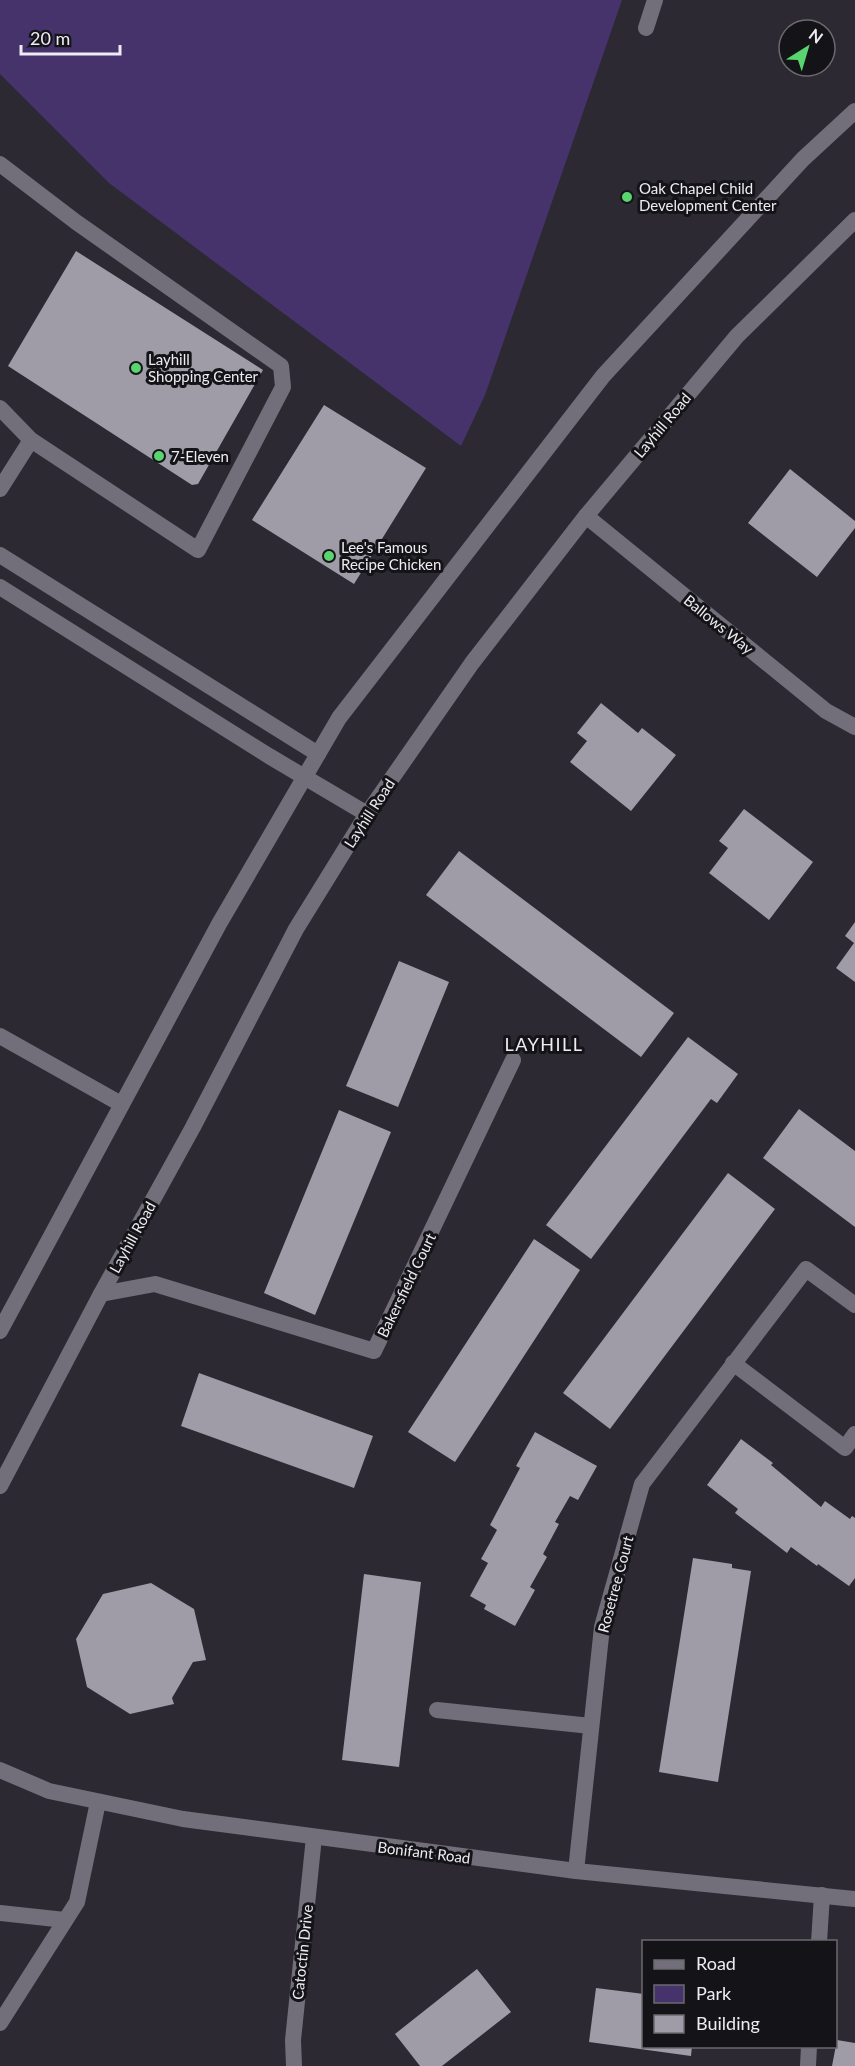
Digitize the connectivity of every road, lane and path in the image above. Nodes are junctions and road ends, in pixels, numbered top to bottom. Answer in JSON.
{"nodes":[{"id":1,"x":655,"y":0,"type":"edge"},
{"id":2,"x":646,"y":28,"type":"dead end"},
{"id":3,"x":855,"y":111,"type":"edge"},
{"id":4,"x":0,"y":164,"type":"edge"},
{"id":5,"x":855,"y":220,"type":"edge"},
{"id":6,"x":0,"y":408,"type":"edge"},
{"id":7,"x":31,"y":440,"type":"junction"},
{"id":8,"x":0,"y":489,"type":"edge"},
{"id":9,"x":586,"y":516,"type":"junction"},
{"id":10,"x":0,"y":555,"type":"edge"},
{"id":11,"x":0,"y":587,"type":"edge"},
{"id":12,"x":855,"y":728,"type":"edge"},
{"id":13,"x":318,"y":754,"type":"junction"},
{"id":14,"x":305,"y":778,"type":"junction"},
{"id":15,"x":367,"y":814,"type":"junction"},
{"id":16,"x":0,"y":1036,"type":"edge"},
{"id":17,"x":513,"y":1060,"type":"dead end"},
{"id":18,"x":121,"y":1104,"type":"junction"},
{"id":19,"x":101,"y":1294,"type":"junction"},
{"id":20,"x":855,"y":1305,"type":"edge"},
{"id":21,"x":0,"y":1331,"type":"edge"},
{"id":22,"x":733,"y":1363,"type":"junction"},
{"id":23,"x":855,"y":1434,"type":"edge"},
{"id":24,"x":0,"y":1486,"type":"edge"},
{"id":25,"x":437,"y":1710,"type":"dead end"},
{"id":26,"x":591,"y":1726,"type":"junction"},
{"id":27,"x":0,"y":1770,"type":"edge"},
{"id":28,"x":98,"y":1802,"type":"junction"},
{"id":29,"x":314,"y":1837,"type":"junction"},
{"id":30,"x":576,"y":1871,"type":"junction"},
{"id":31,"x":822,"y":1895,"type":"junction"},
{"id":32,"x":855,"y":1899,"type":"edge"},
{"id":33,"x":0,"y":1913,"type":"edge"},
{"id":34,"x":66,"y":1920,"type":"junction"},
{"id":35,"x":819,"y":1940,"type":"edge"},
{"id":36,"x":0,"y":2024,"type":"edge"},
{"id":37,"x":809,"y":2048,"type":"edge"},
{"id":38,"x":294,"y":2066,"type":"edge"},
{"id":39,"x":807,"y":2066,"type":"edge"}],
"edges":[{"from":1,"to":2,"type":"main road"},
{"from":3,"to":13,"type":"main road"},
{"from":4,"to":7,"type":"main road"},
{"from":5,"to":9,"type":"main road","name":"Layhill Road"},
{"from":6,"to":7,"type":"main road"},
{"from":7,"to":8,"type":"main road"},
{"from":9,"to":12,"type":"main road","name":"Ballows Way"},
{"from":9,"to":15,"type":"main road","name":"Layhill Road"},
{"from":10,"to":13,"type":"main road"},
{"from":11,"to":14,"type":"main road"},
{"from":13,"to":14,"type":"main road"},
{"from":14,"to":15,"type":"main road"},
{"from":14,"to":18,"type":"main road"},
{"from":15,"to":19,"type":"main road","name":"Layhill Road"},
{"from":16,"to":18,"type":"main road"},
{"from":17,"to":19,"type":"main road","name":"Bakersfield Court"},
{"from":18,"to":21,"type":"main road"},
{"from":19,"to":24,"type":"main road","name":"Layhill Road"},
{"from":20,"to":22,"type":"main road","name":"Rosetree Court"},
{"from":22,"to":23,"type":"main road"},
{"from":22,"to":26,"type":"main road","name":"Rosetree Court"},
{"from":25,"to":26,"type":"main road"},
{"from":26,"to":30,"type":"main road","name":"Rosetree Court"},
{"from":27,"to":28,"type":"main road","name":"Bonifant Road"},
{"from":28,"to":29,"type":"main road","name":"Bonifant Road"},
{"from":28,"to":34,"type":"main road"},
{"from":29,"to":30,"type":"main road","name":"Bonifant Road"},
{"from":29,"to":38,"type":"main road","name":"Catoctin Drive"},
{"from":30,"to":31,"type":"main road","name":"Bonifant Road"},
{"from":31,"to":32,"type":"main road","name":"Bonifant Road"},
{"from":31,"to":35,"type":"main road"},
{"from":33,"to":34,"type":"main road"},
{"from":34,"to":36,"type":"main road"},
{"from":37,"to":39,"type":"main road"}]}
